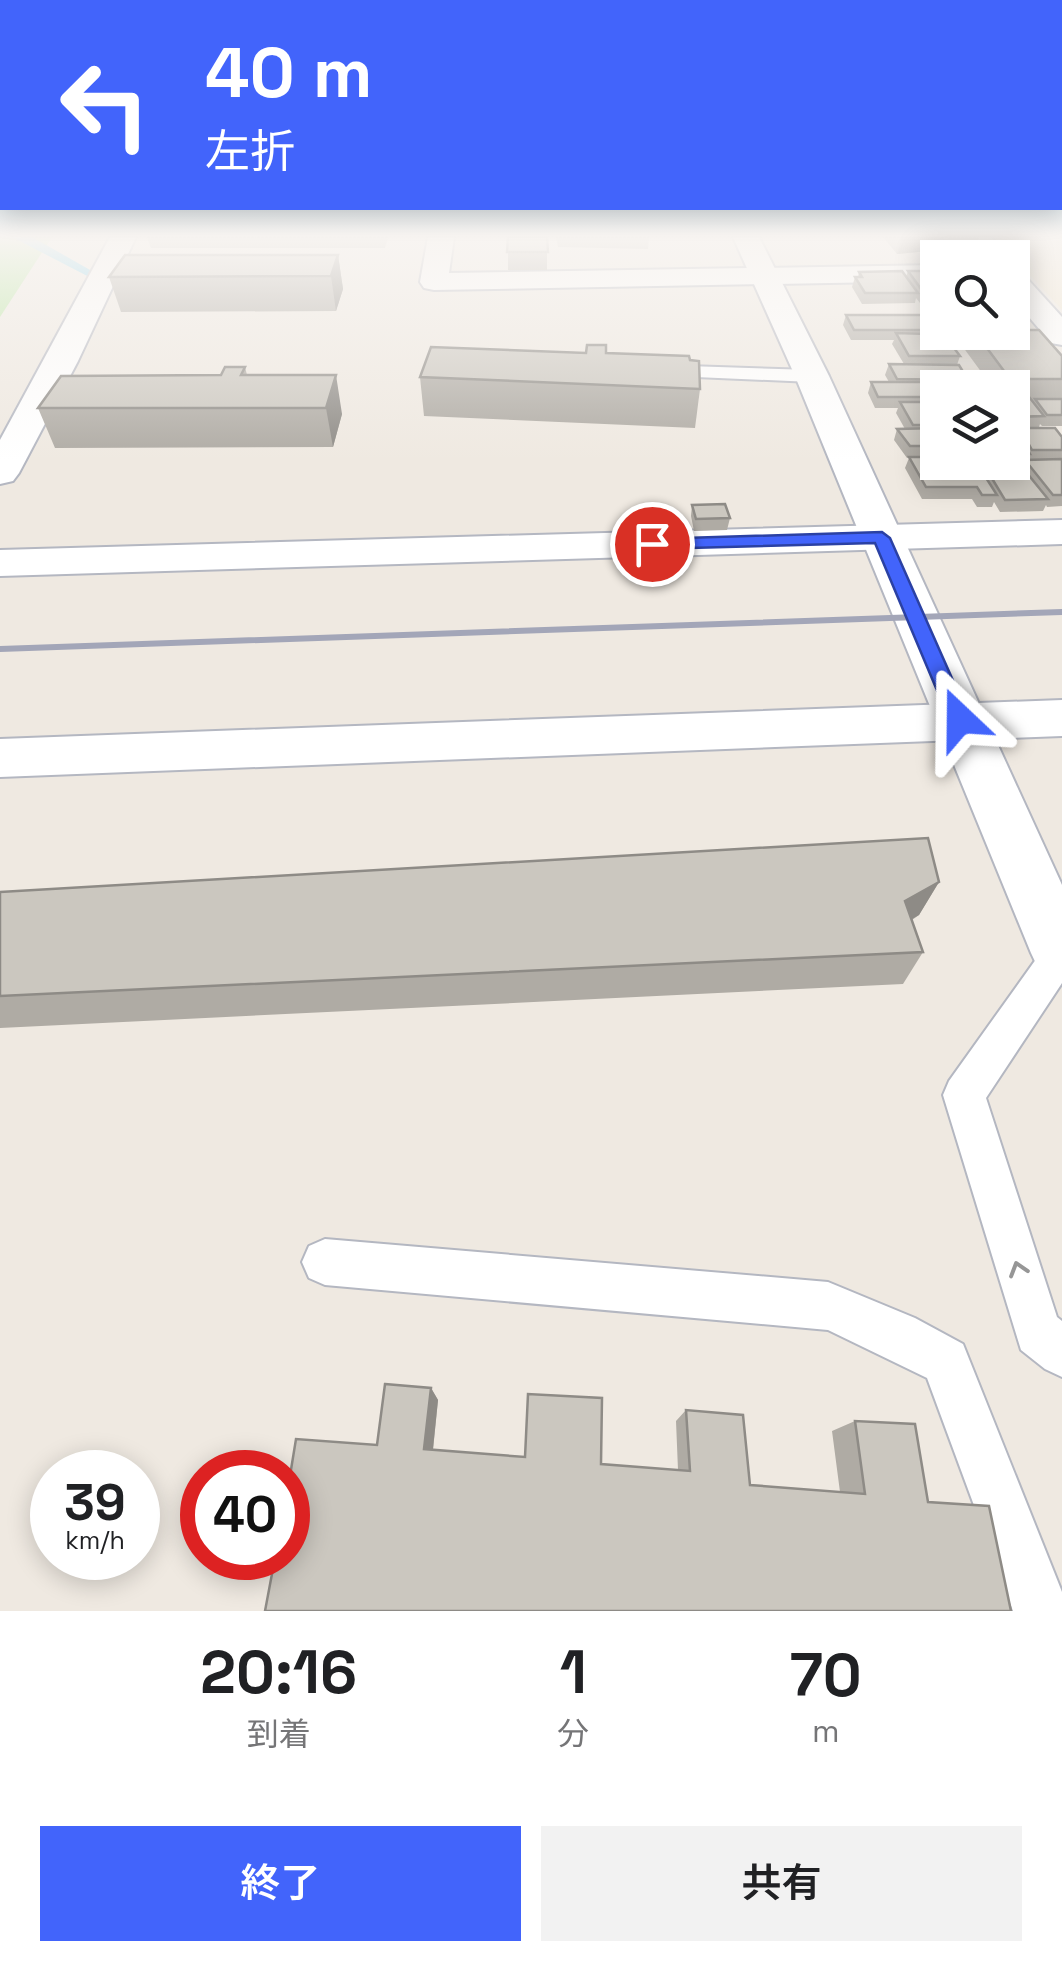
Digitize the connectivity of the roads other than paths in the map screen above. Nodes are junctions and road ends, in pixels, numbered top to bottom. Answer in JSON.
{"nodes":[{"id":1,"x":94,"y":312,"type":"edge"},
{"id":2,"x":781,"y":312,"type":"edge"},
{"id":3,"x":1041,"y":312,"type":"edge"},
{"id":4,"x":1062,"y":336,"type":"edge"},
{"id":5,"x":635,"y":370,"type":"edge"},
{"id":6,"x":812,"y":376,"type":"junction"},
{"id":7,"x":0,"y":473,"type":"edge"},
{"id":8,"x":1062,"y":532,"type":"edge"},
{"id":9,"x":882,"y":538,"type":"junction"},
{"id":10,"x":0,"y":563,"type":"edge"},
{"id":11,"x":1062,"y":718,"type":"edge"},
{"id":12,"x":960,"y":719,"type":"junction"},
{"id":13,"x":0,"y":758,"type":"edge"},
{"id":14,"x":1062,"y":953,"type":"edge"},
{"id":15,"x":325,"y":1262,"type":"dead end"},
{"id":16,"x":1062,"y":1352,"type":"edge"},
{"id":17,"x":1041,"y":1611,"type":"edge"}],
"edges":[{"from":1,"to":7,"type":"street"},
{"from":2,"to":6,"type":"street"},
{"from":3,"to":4,"type":"street"},
{"from":5,"to":6,"type":"lane"},
{"from":6,"to":9,"type":"street"},
{"from":8,"to":9,"type":"street"},
{"from":9,"to":10,"type":"street"},
{"from":9,"to":12,"type":"street"},
{"from":11,"to":12,"type":"street"},
{"from":12,"to":13,"type":"street"},
{"from":12,"to":14,"type":"street"},
{"from":16,"to":14,"type":"lane","one_way":true},
{"from":15,"to":17,"type":"lane"}]}
